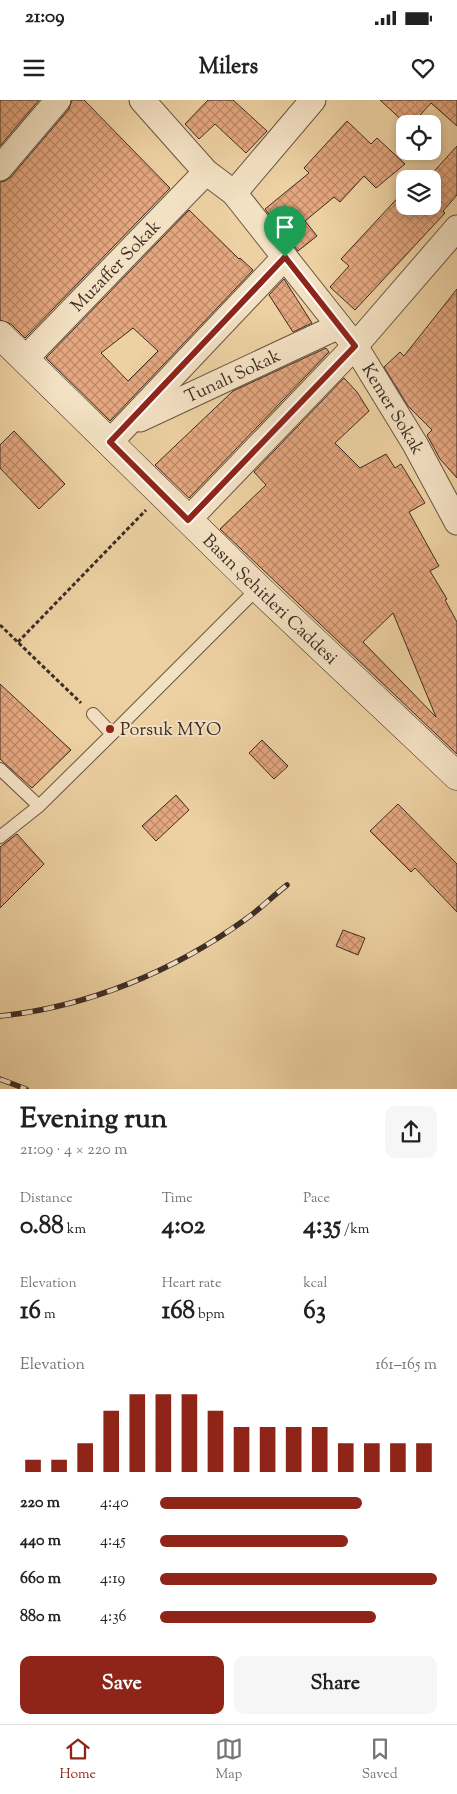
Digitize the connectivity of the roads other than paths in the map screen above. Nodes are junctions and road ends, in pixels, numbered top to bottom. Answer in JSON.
{"nodes":[{"id":1,"x":58,"y":100,"type":"edge"},
{"id":2,"x":142,"y":100,"type":"edge"},
{"id":3,"x":313,"y":100,"type":"edge"},
{"id":4,"x":0,"y":168,"type":"edge"},
{"id":5,"x":206,"y":172,"type":"junction"},
{"id":6,"x":234,"y":193,"type":"junction"},
{"id":7,"x":457,"y":228,"type":"edge"},
{"id":8,"x":285,"y":257,"type":"junction"},
{"id":9,"x":339,"y":326,"type":"junction"},
{"id":10,"x":0,"y":335,"type":"edge"},
{"id":11,"x":355,"y":346,"type":"junction"},
{"id":12,"x":25,"y":359,"type":"junction"},
{"id":13,"x":119,"y":433,"type":"junction"},
{"id":14,"x":188,"y":520,"type":"junction"},
{"id":15,"x":457,"y":522,"type":"edge"},
{"id":16,"x":258,"y":588,"type":"junction"},
{"id":17,"x":93,"y":714,"type":"road end"},
{"id":18,"x":112,"y":734,"type":"junction"},
{"id":19,"x":0,"y":770,"type":"edge"},
{"id":20,"x":457,"y":776,"type":"edge"},
{"id":21,"x":39,"y":806,"type":"junction"},
{"id":22,"x":0,"y":837,"type":"edge"}],
"edges":[{"from":1,"to":4,"type":"street"},
{"from":2,"to":5,"type":"street","name":"Kemer Sokak"},
{"from":3,"to":6,"type":"street"},
{"from":5,"to":6,"type":"street","name":"Kemer Sokak"},
{"from":5,"to":12,"type":"street","name":"Muzaffer Sokak"},
{"from":6,"to":8,"type":"street","name":"Kemer Sokak"},
{"from":7,"to":11,"type":"street"},
{"from":8,"to":9,"type":"street","name":"Kemer Sokak"},
{"from":8,"to":13,"type":"street"},
{"from":9,"to":11,"type":"street","name":"Kemer Sokak"},
{"from":9,"to":13,"type":"street","name":"Tunalı Sokak"},
{"from":10,"to":12,"type":"main road","name":"Basın Şehitleri Caddesi"},
{"from":11,"to":14,"type":"street"},
{"from":11,"to":15,"type":"street","name":"Kemer Sokak"},
{"from":12,"to":13,"type":"main road","name":"Basın Şehitleri Caddesi"},
{"from":13,"to":14,"type":"main road","name":"Basın Şehitleri Caddesi"},
{"from":14,"to":16,"type":"main road","name":"Basın Şehitleri Caddesi"},
{"from":16,"to":18,"type":"lane"},
{"from":16,"to":20,"type":"main road","name":"Basın Şehitleri Caddesi"},
{"from":17,"to":18,"type":"lane"},
{"from":18,"to":21,"type":"lane"},
{"from":19,"to":21,"type":"lane"},
{"from":21,"to":22,"type":"lane"}]}
